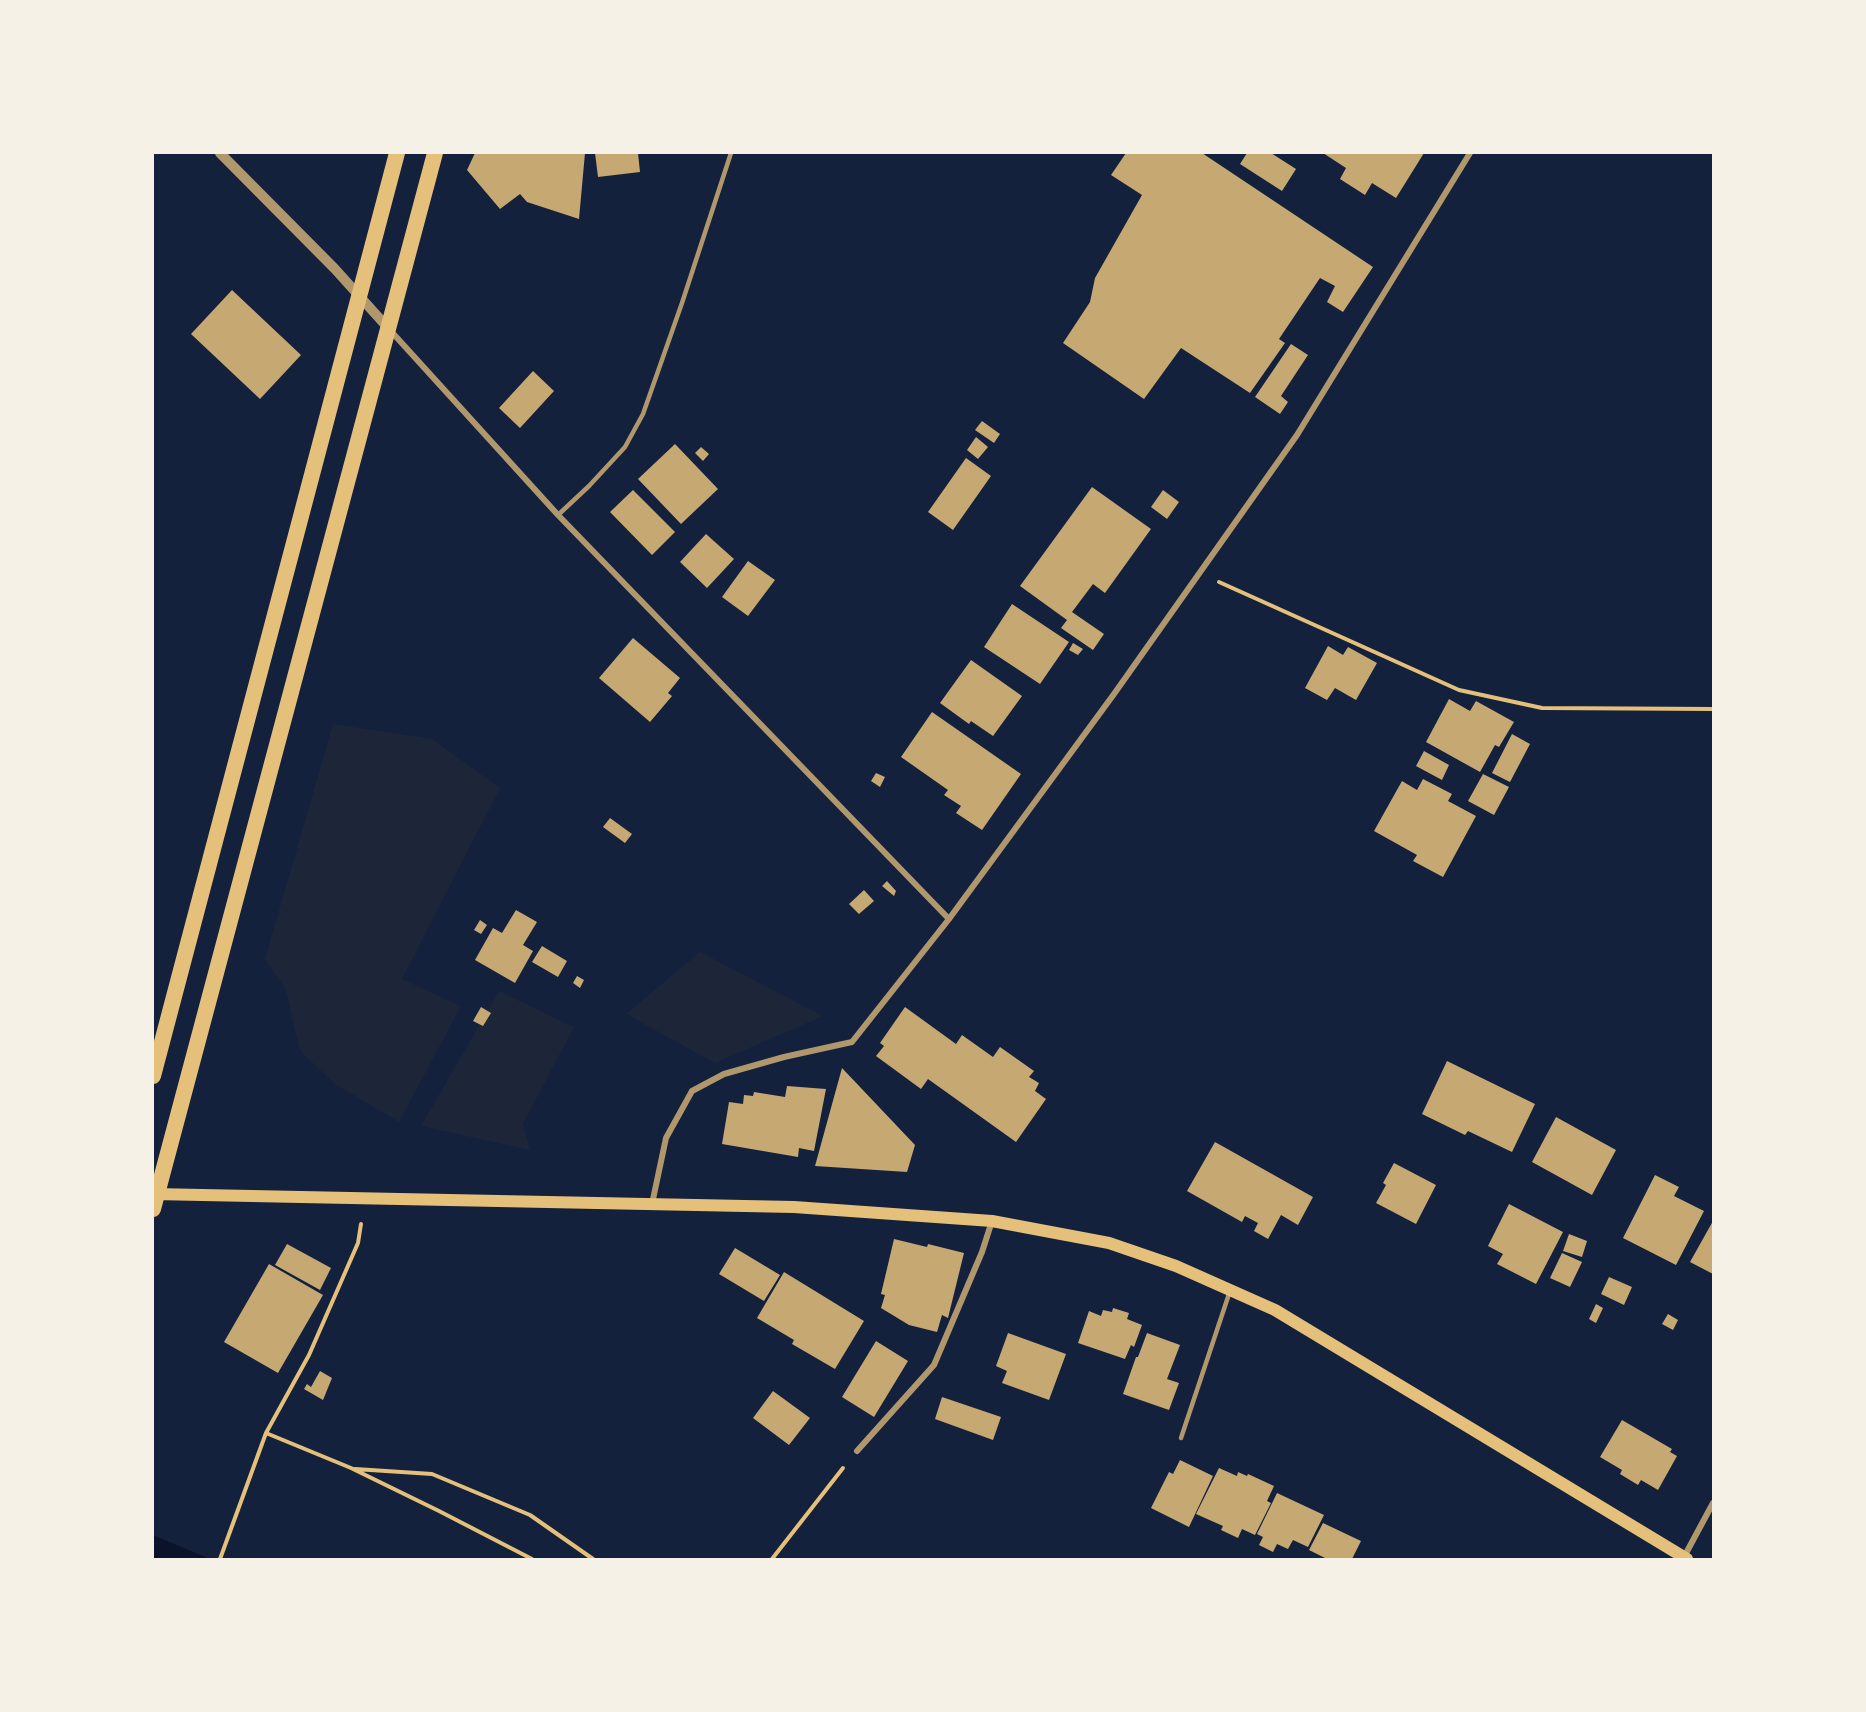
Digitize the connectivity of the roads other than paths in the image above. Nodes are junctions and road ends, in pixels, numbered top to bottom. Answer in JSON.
{"nodes":[{"id":1,"x":220,"y":153,"type":"edge"},
{"id":2,"x":397,"y":153,"type":"edge"},
{"id":3,"x":435,"y":153,"type":"edge"},
{"id":4,"x":731,"y":153,"type":"edge"},
{"id":5,"x":1470,"y":153,"type":"edge"},
{"id":6,"x":360,"y":296,"type":"junction"},
{"id":7,"x":389,"y":329,"type":"junction"},
{"id":8,"x":558,"y":515,"type":"junction"},
{"id":9,"x":949,"y":919,"type":"junction"},
{"id":10,"x":153,"y":1076,"type":"edge"},
{"id":11,"x":154,"y":1199,"type":"edge"},
{"id":12,"x":652,"y":1204,"type":"junction"},
{"id":13,"x":992,"y":1221,"type":"junction"},
{"id":14,"x":1231,"y":1289,"type":"junction"},
{"id":15,"x":1181,"y":1438,"type":"dead end"},
{"id":16,"x":857,"y":1451,"type":"road end"},
{"id":17,"x":1713,"y":1503,"type":"edge"},
{"id":18,"x":1685,"y":1558,"type":"edge"}],
"edges":[{"from":1,"to":6,"type":"street"},
{"from":2,"to":6,"type":"highway"},
{"from":3,"to":7,"type":"highway"},
{"from":4,"to":8,"type":"lane"},
{"from":5,"to":9,"type":"street"},
{"from":6,"to":7,"type":"street"},
{"from":6,"to":10,"type":"highway"},
{"from":7,"to":8,"type":"street"},
{"from":7,"to":11,"type":"highway"},
{"from":8,"to":9,"type":"street"},
{"from":9,"to":12,"type":"street"},
{"from":11,"to":12,"type":"main road"},
{"from":12,"to":13,"type":"main road"},
{"from":13,"to":14,"type":"main road"},
{"from":13,"to":16,"type":"street"},
{"from":14,"to":15,"type":"lane"},
{"from":14,"to":18,"type":"main road"},
{"from":17,"to":18,"type":"street"}]}
